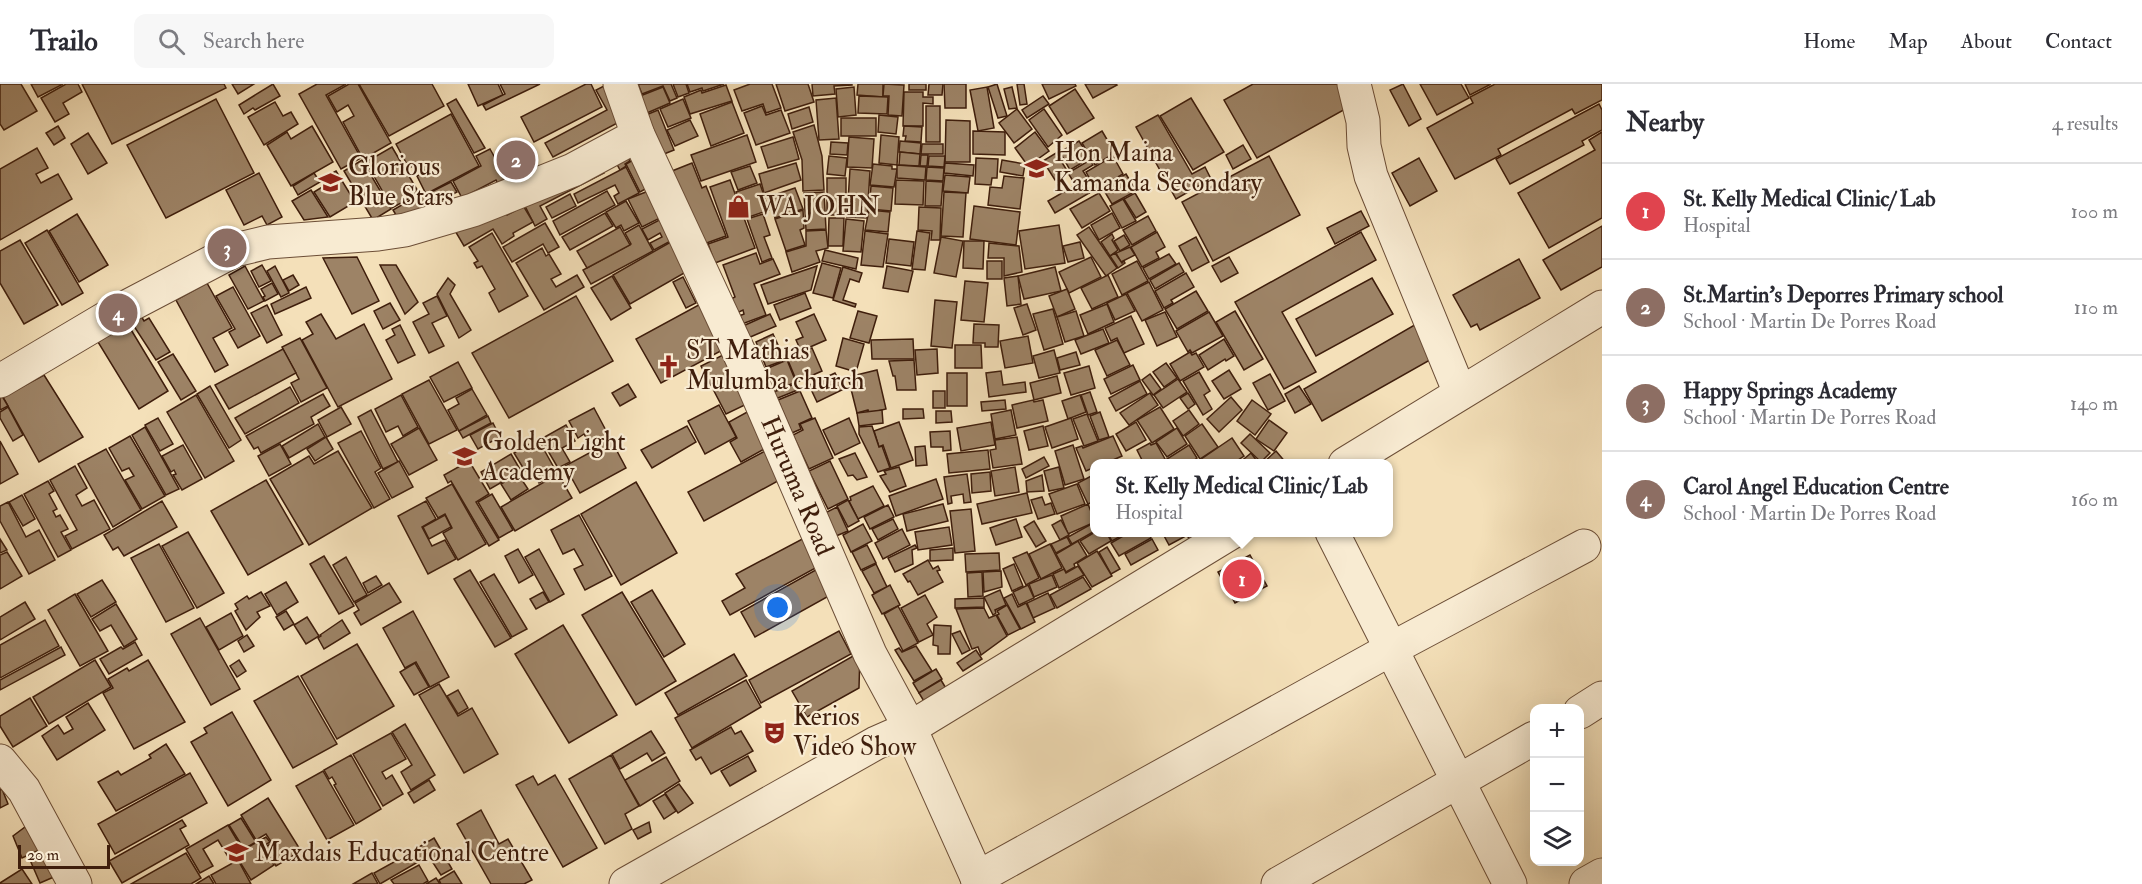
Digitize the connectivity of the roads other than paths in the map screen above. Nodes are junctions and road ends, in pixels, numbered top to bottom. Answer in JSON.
{"nodes":[{"id":1,"x":620,"y":84,"type":"edge"},
{"id":2,"x":1354,"y":84,"type":"edge"},
{"id":3,"x":638,"y":135,"type":"junction"},
{"id":4,"x":1602,"y":307,"type":"edge"},
{"id":5,"x":0,"y":381,"type":"edge"},
{"id":6,"x":1460,"y":393,"type":"junction"},
{"id":7,"x":1353,"y":459,"type":"edge"},
{"id":8,"x":1224,"y":537,"type":"edge"},
{"id":9,"x":1335,"y":537,"type":"edge"},
{"id":10,"x":1584,"y":546,"type":"dead end"},
{"id":11,"x":1391,"y":649,"type":"junction"},
{"id":12,"x":1602,"y":699,"type":"edge"},
{"id":13,"x":1584,"y":710,"type":"edge"},
{"id":14,"x":910,"y":728,"type":"junction"},
{"id":15,"x":1530,"y":740,"type":"edge"},
{"id":16,"x":0,"y":761,"type":"edge"},
{"id":17,"x":1459,"y":783,"type":"junction"},
{"id":18,"x":1602,"y":875,"type":"edge"},
{"id":19,"x":979,"y":881,"type":"edge"},
{"id":20,"x":75,"y":884,"type":"edge"},
{"id":21,"x":626,"y":884,"type":"edge"},
{"id":22,"x":1278,"y":884,"type":"edge"},
{"id":23,"x":1510,"y":884,"type":"edge"},
{"id":24,"x":1586,"y":884,"type":"edge"}],
"edges":[{"from":1,"to":3,"type":"street","name":"Huruma Road"},
{"from":2,"to":6,"type":"street"},
{"from":3,"to":5,"type":"street"},
{"from":3,"to":14,"type":"street","name":"Huruma Road"},
{"from":4,"to":6,"type":"street"},
{"from":6,"to":7,"type":"street"},
{"from":8,"to":14,"type":"street"},
{"from":9,"to":11,"type":"street"},
{"from":10,"to":11,"type":"street"},
{"from":11,"to":17,"type":"street"},
{"from":11,"to":19,"type":"street"},
{"from":12,"to":13,"type":"street"},
{"from":14,"to":19,"type":"street","name":"Huruma Road"},
{"from":14,"to":21,"type":"street"},
{"from":15,"to":17,"type":"street"},
{"from":16,"to":20,"type":"street"},
{"from":17,"to":22,"type":"street"},
{"from":17,"to":23,"type":"street"},
{"from":18,"to":24,"type":"street"}]}
